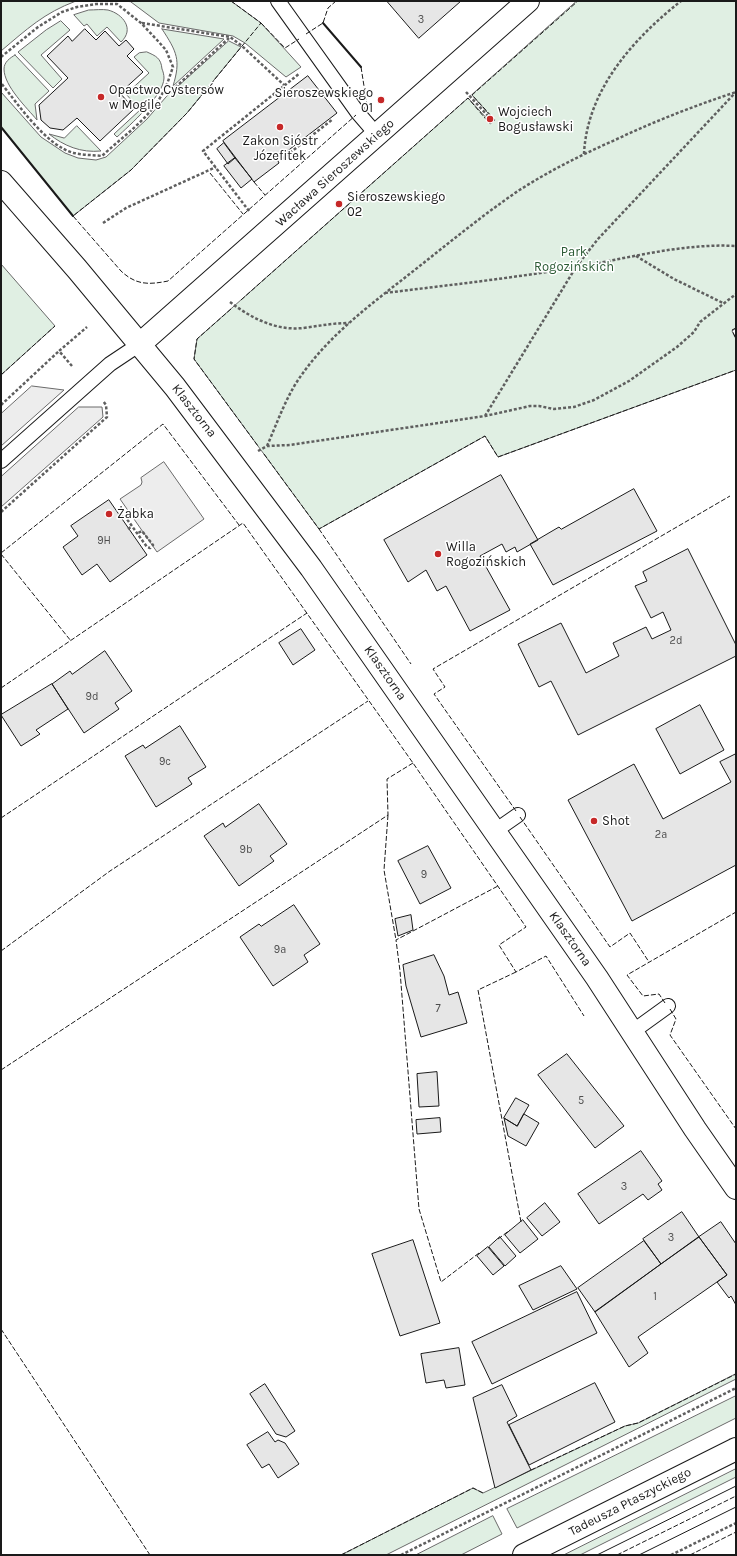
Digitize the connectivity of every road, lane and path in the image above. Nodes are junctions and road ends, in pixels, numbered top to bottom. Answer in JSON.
{"nodes":[{"id":1,"x":278,"y":1,"type":"edge"},
{"id":2,"x":528,"y":1,"type":"edge"},
{"id":3,"x":681,"y":1,"type":"edge"},
{"id":4,"x":141,"y":23,"type":"junction"},
{"id":5,"x":230,"y":37,"type":"junction"},
{"id":6,"x":1,"y":57,"type":"edge"},
{"id":7,"x":302,"y":72,"type":"dead end"},
{"id":8,"x":1,"y":83,"type":"edge"},
{"id":9,"x":284,"y":85,"type":"junction"},
{"id":10,"x":164,"y":91,"type":"junction"},
{"id":11,"x":736,"y":92,"type":"edge"},
{"id":12,"x":469,"y":95,"type":"dead end"},
{"id":13,"x":488,"y":116,"type":"dead end"},
{"id":14,"x":336,"y":117,"type":"dead end"},
{"id":15,"x":377,"y":136,"type":"junction"},
{"id":16,"x":584,"y":154,"type":"junction"},
{"id":17,"x":282,"y":159,"type":"dead end"},
{"id":18,"x":216,"y":168,"type":"junction"},
{"id":19,"x":1,"y":182,"type":"edge"},
{"id":20,"x":248,"y":210,"type":"dead end"},
{"id":21,"x":103,"y":223,"type":"dead end"},
{"id":22,"x":736,"y":246,"type":"edge"},
{"id":23,"x":635,"y":256,"type":"junction"},
{"id":24,"x":576,"y":267,"type":"junction"},
{"id":25,"x":385,"y":294,"type":"junction"},
{"id":26,"x":736,"y":294,"type":"edge"},
{"id":27,"x":226,"y":299,"type":"dead end"},
{"id":28,"x":724,"y":303,"type":"junction"},
{"id":29,"x":349,"y":323,"type":"junction"},
{"id":30,"x":140,"y":344,"type":"junction"},
{"id":31,"x":59,"y":351,"type":"dead end"},
{"id":32,"x":1,"y":405,"type":"edge"},
{"id":33,"x":485,"y":416,"type":"junction"},
{"id":34,"x":267,"y":446,"type":"junction"},
{"id":35,"x":253,"y":455,"type":"dead end"},
{"id":36,"x":1,"y":462,"type":"edge"},
{"id":37,"x":120,"y":517,"type":"dead end"},
{"id":38,"x":132,"y":526,"type":"junction"},
{"id":39,"x":128,"y":529,"type":"dead end"},
{"id":40,"x":138,"y":533,"type":"junction"},
{"id":41,"x":518,"y":815,"type":"dead end"},
{"id":42,"x":495,"y":831,"type":"junction"},
{"id":43,"x":668,"y":1006,"type":"dead end"},
{"id":44,"x":632,"y":1032,"type":"junction"},
{"id":45,"x":736,"y":1188,"type":"edge"},
{"id":46,"x":736,"y":1388,"type":"edge"},
{"id":47,"x":736,"y":1449,"type":"edge"},
{"id":48,"x":736,"y":1523,"type":"edge"},
{"id":49,"x":402,"y":1555,"type":"edge"},
{"id":50,"x":524,"y":1555,"type":"edge"},
{"id":51,"x":671,"y":1555,"type":"edge"}],
"edges":[{"from":1,"to":15,"type":"lane"},
{"from":2,"to":15,"type":"street","name":"Wacława Sieroszewskiego"},
{"from":3,"to":16,"type":"path"},
{"from":4,"to":5,"type":"path"},
{"from":4,"to":6,"type":"path"},
{"from":4,"to":10,"type":"path"},
{"from":5,"to":9,"type":"path"},
{"from":5,"to":10,"type":"path"},
{"from":7,"to":9,"type":"path"},
{"from":8,"to":10,"type":"path"},
{"from":9,"to":18,"type":"path"},
{"from":11,"to":16,"type":"path"},
{"from":11,"to":24,"type":"path"},
{"from":12,"to":13,"type":"path"},
{"from":14,"to":17,"type":"path"},
{"from":15,"to":30,"type":"street","name":"Wacława Sieroszewskiego"},
{"from":16,"to":25,"type":"path"},
{"from":18,"to":20,"type":"path"},
{"from":18,"to":21,"type":"path"},
{"from":19,"to":30,"type":"street","name":"Klasztorna"},
{"from":22,"to":23,"type":"path"},
{"from":23,"to":24,"type":"path"},
{"from":23,"to":28,"type":"path"},
{"from":24,"to":25,"type":"path"},
{"from":24,"to":33,"type":"path"},
{"from":25,"to":29,"type":"path"},
{"from":26,"to":28,"type":"path"},
{"from":27,"to":29,"type":"path"},
{"from":28,"to":33,"type":"path"},
{"from":29,"to":34,"type":"path"},
{"from":30,"to":36,"type":"lane"},
{"from":30,"to":42,"type":"street","name":"Klasztorna"},
{"from":31,"to":32,"type":"path"},
{"from":33,"to":34,"type":"path"},
{"from":34,"to":35,"type":"path"},
{"from":37,"to":38,"type":"path"},
{"from":38,"to":39,"type":"path"},
{"from":38,"to":40,"type":"path"},
{"from":40,"to":40,"type":"path"},
{"from":41,"to":42,"type":"lane"},
{"from":42,"to":44,"type":"street","name":"Klasztorna"},
{"from":43,"to":44,"type":"lane"},
{"from":44,"to":45,"type":"street","name":"Klasztorna"},
{"from":46,"to":49,"type":"path"},
{"from":47,"to":50,"type":"street","name":"Tadeusza Ptaszyckiego"},
{"from":48,"to":51,"type":"path"}]}
